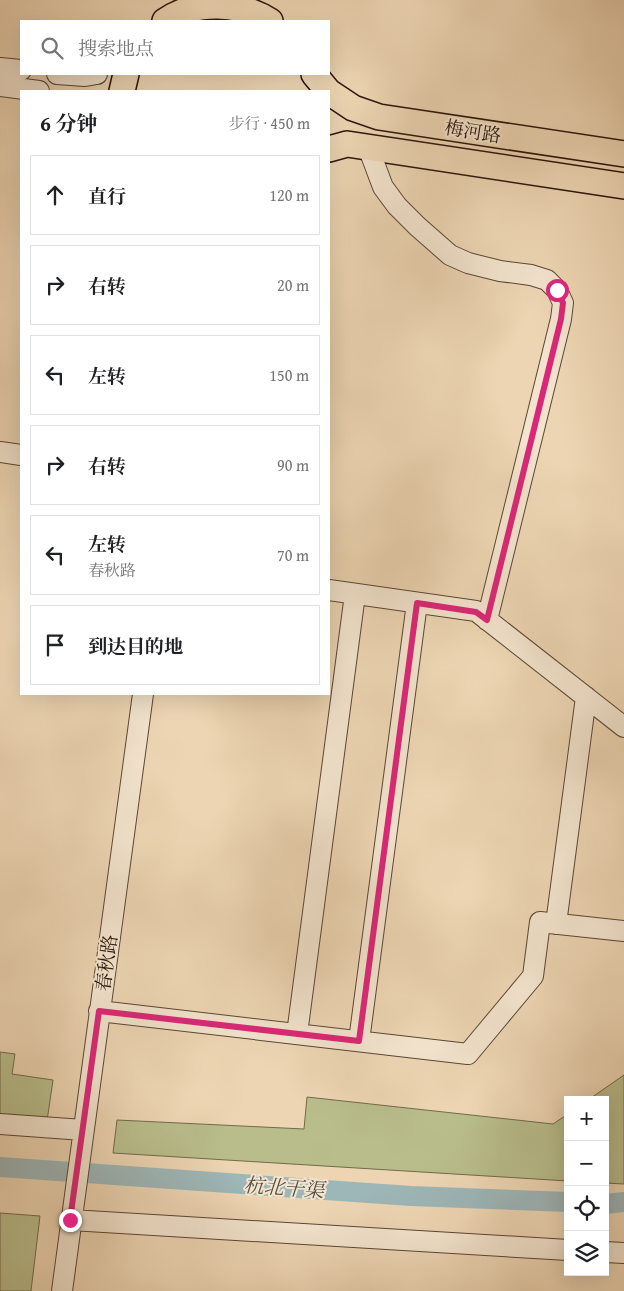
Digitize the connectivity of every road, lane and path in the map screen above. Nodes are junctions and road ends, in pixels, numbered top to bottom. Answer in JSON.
{"nodes":[{"id":1,"x":210,"y":3,"type":"edge"},
{"id":2,"x":260,"y":12,"type":"edge"},
{"id":3,"x":167,"y":20,"type":"edge"},
{"id":4,"x":0,"y":68,"type":"edge"},
{"id":5,"x":20,"y":70,"type":"edge"},
{"id":6,"x":71,"y":75,"type":"edge"},
{"id":7,"x":92,"y":75,"type":"edge"},
{"id":8,"x":126,"y":75,"type":"edge"},
{"id":9,"x":312,"y":75,"type":"edge"},
{"id":10,"x":313,"y":75,"type":"edge"},
{"id":11,"x":0,"y":86,"type":"edge"},
{"id":12,"x":31,"y":90,"type":"edge"},
{"id":13,"x":122,"y":90,"type":"edge"},
{"id":14,"x":314,"y":90,"type":"edge"},
{"id":15,"x":327,"y":90,"type":"edge"},
{"id":16,"x":330,"y":93,"type":"edge"},
{"id":17,"x":368,"y":147,"type":"junction"},
{"id":18,"x":330,"y":149,"type":"edge"},
{"id":19,"x":624,"y":154,"type":"edge"},
{"id":20,"x":624,"y":186,"type":"edge"},
{"id":21,"x":0,"y":452,"type":"edge"},
{"id":22,"x":20,"y":455,"type":"edge"},
{"id":23,"x":330,"y":590,"type":"edge"},
{"id":24,"x":355,"y":594,"type":"junction"},
{"id":25,"x":417,"y":603,"type":"junction"},
{"id":26,"x":487,"y":620,"type":"junction"},
{"id":27,"x":143,"y":695,"type":"edge"},
{"id":28,"x":586,"y":697,"type":"junction"},
{"id":29,"x":624,"y":726,"type":"edge"},
{"id":30,"x":556,"y":924,"type":"junction"},
{"id":31,"x":624,"y":932,"type":"edge"},
{"id":32,"x":99,"y":1011,"type":"junction"},
{"id":33,"x":296,"y":1034,"type":"junction"},
{"id":34,"x":359,"y":1041,"type":"junction"},
{"id":35,"x":0,"y":1124,"type":"edge"},
{"id":36,"x":83,"y":1130,"type":"junction"},
{"id":37,"x":71,"y":1216,"type":"junction"},
{"id":38,"x":564,"y":1250,"type":"edge"},
{"id":39,"x":609,"y":1252,"type":"edge"},
{"id":40,"x":624,"y":1253,"type":"edge"},
{"id":41,"x":62,"y":1291,"type":"edge"}],
"edges":[{"from":1,"to":2,"type":"main road"},
{"from":1,"to":3,"type":"main road"},
{"from":4,"to":5,"type":"street"},
{"from":6,"to":7,"type":"street"},
{"from":8,"to":13,"type":"main road"},
{"from":9,"to":14,"type":"main road","name":"梅河路"},
{"from":10,"to":15,"type":"main road","name":"梅河路"},
{"from":11,"to":12,"type":"street"},
{"from":16,"to":19,"type":"main road","name":"梅河路"},
{"from":17,"to":18,"type":"main road","name":"梅河路"},
{"from":17,"to":20,"type":"main road","name":"梅河路"},
{"from":17,"to":26,"type":"street"},
{"from":21,"to":22,"type":"street"},
{"from":23,"to":24,"type":"street"},
{"from":24,"to":25,"type":"street"},
{"from":24,"to":33,"type":"street"},
{"from":25,"to":26,"type":"street"},
{"from":25,"to":34,"type":"street"},
{"from":26,"to":28,"type":"street"},
{"from":27,"to":32,"type":"street","name":"春秋路"},
{"from":28,"to":29,"type":"street"},
{"from":28,"to":30,"type":"street"},
{"from":30,"to":31,"type":"street"},
{"from":30,"to":34,"type":"street"},
{"from":32,"to":33,"type":"street"},
{"from":32,"to":36,"type":"street","name":"春秋路"},
{"from":33,"to":34,"type":"street"},
{"from":35,"to":36,"type":"street"},
{"from":36,"to":37,"type":"street","name":"春秋路"},
{"from":37,"to":38,"type":"street"},
{"from":37,"to":41,"type":"street","name":"春秋路"},
{"from":39,"to":40,"type":"street"}]}
